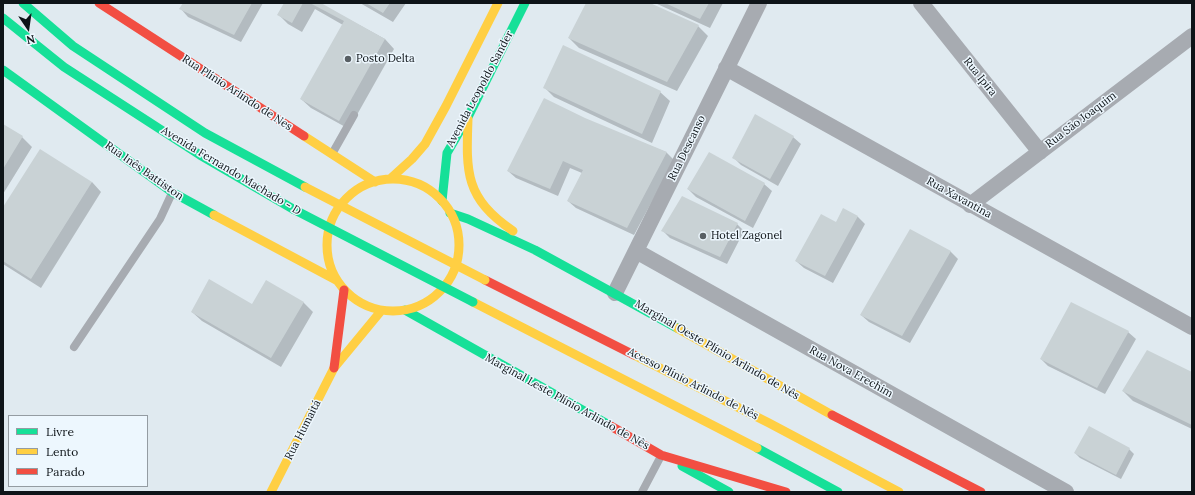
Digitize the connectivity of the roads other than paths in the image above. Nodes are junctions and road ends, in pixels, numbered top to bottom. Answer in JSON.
{"nodes":[{"id":1,"x":23,"y":3,"type":"edge"},
{"id":2,"x":99,"y":3,"type":"edge"},
{"id":3,"x":498,"y":3,"type":"edge"},
{"id":4,"x":525,"y":3,"type":"edge"},
{"id":5,"x":759,"y":3,"type":"edge"},
{"id":6,"x":921,"y":3,"type":"edge"},
{"id":7,"x":3,"y":18,"type":"edge"},
{"id":8,"x":1192,"y":36,"type":"edge"},
{"id":9,"x":726,"y":68,"type":"junction"},
{"id":10,"x":3,"y":70,"type":"edge"},
{"id":11,"x":354,"y":115,"type":"dead end"},
{"id":12,"x":468,"y":117,"type":"junction"},
{"id":13,"x":1040,"y":152,"type":"junction"},
{"id":14,"x":332,"y":155,"type":"junction"},
{"id":15,"x":390,"y":180,"type":"junction"},
{"id":16,"x":375,"y":182,"type":"junction"},
{"id":17,"x":172,"y":192,"type":"junction"},
{"id":18,"x":442,"y":201,"type":"junction"},
{"id":19,"x":970,"y":204,"type":"junction"},
{"id":20,"x":450,"y":213,"type":"junction"},
{"id":21,"x":535,"y":250,"type":"junction"},
{"id":22,"x":636,"y":251,"type":"junction"},
{"id":23,"x":336,"y":280,"type":"junction"},
{"id":24,"x":485,"y":280,"type":"joint"},
{"id":25,"x":344,"y":290,"type":"junction"},
{"id":26,"x":615,"y":293,"type":"junction"},
{"id":27,"x":405,"y":310,"type":"junction"},
{"id":28,"x":381,"y":311,"type":"junction"},
{"id":29,"x":1192,"y":327,"type":"edge"},
{"id":30,"x":74,"y":346,"type":"dead end"},
{"id":31,"x":334,"y":368,"type":"junction"},
{"id":32,"x":661,"y":455,"type":"junction"},
{"id":33,"x":271,"y":492,"type":"edge"},
{"id":34,"x":642,"y":492,"type":"edge"},
{"id":35,"x":729,"y":492,"type":"edge"},
{"id":36,"x":786,"y":492,"type":"edge"},
{"id":37,"x":838,"y":492,"type":"edge"},
{"id":38,"x":899,"y":492,"type":"edge"},
{"id":39,"x":981,"y":492,"type":"edge"},
{"id":40,"x":1066,"y":492,"type":"edge"}],
"edges":[{"from":1,"to":24,"type":"main road","name":"Avenida Fernando Machado - D","bridge":true},
{"from":2,"to":14,"type":"main road","name":"Rua Plínio Arlindo de Nes"},
{"from":3,"to":15,"type":"main road","name":"Avenida Leopoldo Sander"},
{"from":4,"to":12,"type":"main road","name":"Avenida Leopoldo Sander"},
{"from":5,"to":9,"type":"street","name":"Rua Descanso"},
{"from":6,"to":13,"type":"street","name":"Rua Ipira"},
{"from":7,"to":37,"type":"main road","name":"Avenida Fernando Machado - D","bridge":true},
{"from":8,"to":13,"type":"street","name":"Rua São Joaquim"},
{"from":9,"to":19,"type":"street","name":"Rua Xavantina"},
{"from":9,"to":22,"type":"street","name":"Rua Descanso"},
{"from":10,"to":17,"type":"main road","name":"Rua Inês Battiston"},
{"from":11,"to":14,"type":"lane"},
{"from":12,"to":18,"type":"main road","name":"Avenida Leopoldo Sander"},
{"from":12,"to":21,"type":"main road"},
{"from":13,"to":19,"type":"street","name":"Rua São Joaquim"},
{"from":14,"to":16,"type":"main road","name":"Rua Plínio Arlindo de Nes"},
{"from":15,"to":16,"type":"main road"},
{"from":15,"to":18,"type":"main road"},
{"from":16,"to":23,"type":"main road"},
{"from":17,"to":23,"type":"main road","name":"Rua Inês Battiston"},
{"from":17,"to":30,"type":"lane"},
{"from":18,"to":20,"type":"main road"},
{"from":19,"to":29,"type":"street","name":"Rua Xavantina"},
{"from":20,"to":21,"type":"main road","name":"Marginal Oeste Plínio Arlindo de Nês"},
{"from":20,"to":27,"type":"main road"},
{"from":21,"to":26,"type":"main road","name":"Marginal Oeste Plínio Arlindo de Nês"},
{"from":22,"to":26,"type":"street","name":"Rua Descanso"},
{"from":22,"to":40,"type":"street","name":"Rua Nova Erechim"},
{"from":23,"to":25,"type":"main road"},
{"from":24,"to":38,"type":"main road","name":"Acesso Plínio Arlindo de Nês"},
{"from":25,"to":28,"type":"main road"},
{"from":25,"to":31,"type":"main road","name":"Rua Humaitá"},
{"from":26,"to":39,"type":"main road","name":"Marginal Oeste Plínio Arlindo de Nês"},
{"from":27,"to":28,"type":"main road"},
{"from":27,"to":32,"type":"main road","name":"Marginal Leste Plínio Arlindo de Nês"},
{"from":28,"to":31,"type":"main road","name":"Rua Humaitá"},
{"from":31,"to":33,"type":"main road","name":"Rua Humaitá"},
{"from":32,"to":34,"type":"lane"},
{"from":32,"to":35,"type":"main road","name":"Marginal Leste Plínio Arlindo de Nês"},
{"from":32,"to":36,"type":"main road"}]}
